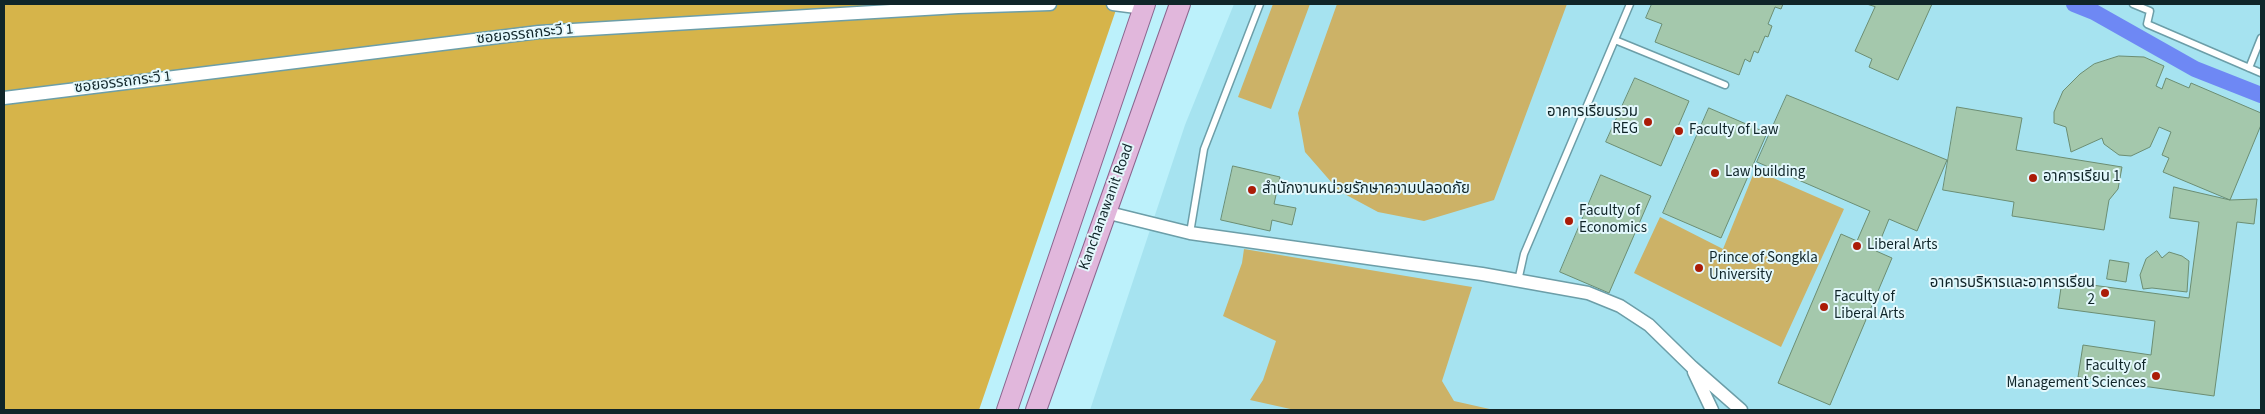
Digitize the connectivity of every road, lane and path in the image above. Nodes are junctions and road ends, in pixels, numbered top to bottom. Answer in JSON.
{"nodes":[{"id":1,"x":1050,"y":4,"type":"edge"},
{"id":2,"x":1113,"y":4,"type":"edge"},
{"id":3,"x":1180,"y":4,"type":"edge"},
{"id":4,"x":1260,"y":4,"type":"edge"},
{"id":5,"x":1630,"y":4,"type":"edge"},
{"id":6,"x":2133,"y":4,"type":"edge"},
{"id":7,"x":1144,"y":6,"type":"edge"},
{"id":8,"x":2151,"y":7,"type":"edge"},
{"id":9,"x":2261,"y":38,"type":"edge"},
{"id":10,"x":1615,"y":40,"type":"junction"},
{"id":11,"x":2249,"y":68,"type":"junction"},
{"id":12,"x":2261,"y":74,"type":"edge"},
{"id":13,"x":1725,"y":85,"type":"dead end"},
{"id":14,"x":4,"y":98,"type":"edge"},
{"id":15,"x":1076,"y":204,"type":"junction"},
{"id":16,"x":1105,"y":212,"type":"junction"},
{"id":17,"x":1190,"y":233,"type":"junction"},
{"id":18,"x":1518,"y":281,"type":"junction"},
{"id":19,"x":1692,"y":367,"type":"junction"},
{"id":20,"x":1006,"y":410,"type":"edge"},
{"id":21,"x":1036,"y":410,"type":"edge"},
{"id":22,"x":1712,"y":410,"type":"edge"},
{"id":23,"x":1741,"y":410,"type":"edge"}],
"edges":[{"from":1,"to":14,"type":"street","name":"ซอยอรรถกระวี 1"},
{"from":2,"to":7,"type":"street"},
{"from":3,"to":16,"type":"main road","name":"Kanchanawanit Road"},
{"from":4,"to":17,"type":"lane"},
{"from":5,"to":10,"type":"lane"},
{"from":6,"to":8,"type":"lane"},
{"from":7,"to":15,"type":"main road","name":"Kanchanawanit Road"},
{"from":8,"to":11,"type":"lane"},
{"from":9,"to":11,"type":"lane"},
{"from":10,"to":13,"type":"lane"},
{"from":10,"to":18,"type":"lane"},
{"from":11,"to":12,"type":"lane"},
{"from":15,"to":16,"type":"main road"},
{"from":15,"to":20,"type":"main road","name":"Kanchanawanit Road"},
{"from":16,"to":17,"type":"street"},
{"from":16,"to":21,"type":"main road","name":"Kanchanawanit Road"},
{"from":17,"to":18,"type":"street"},
{"from":18,"to":19,"type":"street"},
{"from":19,"to":22,"type":"street"},
{"from":19,"to":23,"type":"street"}]}
